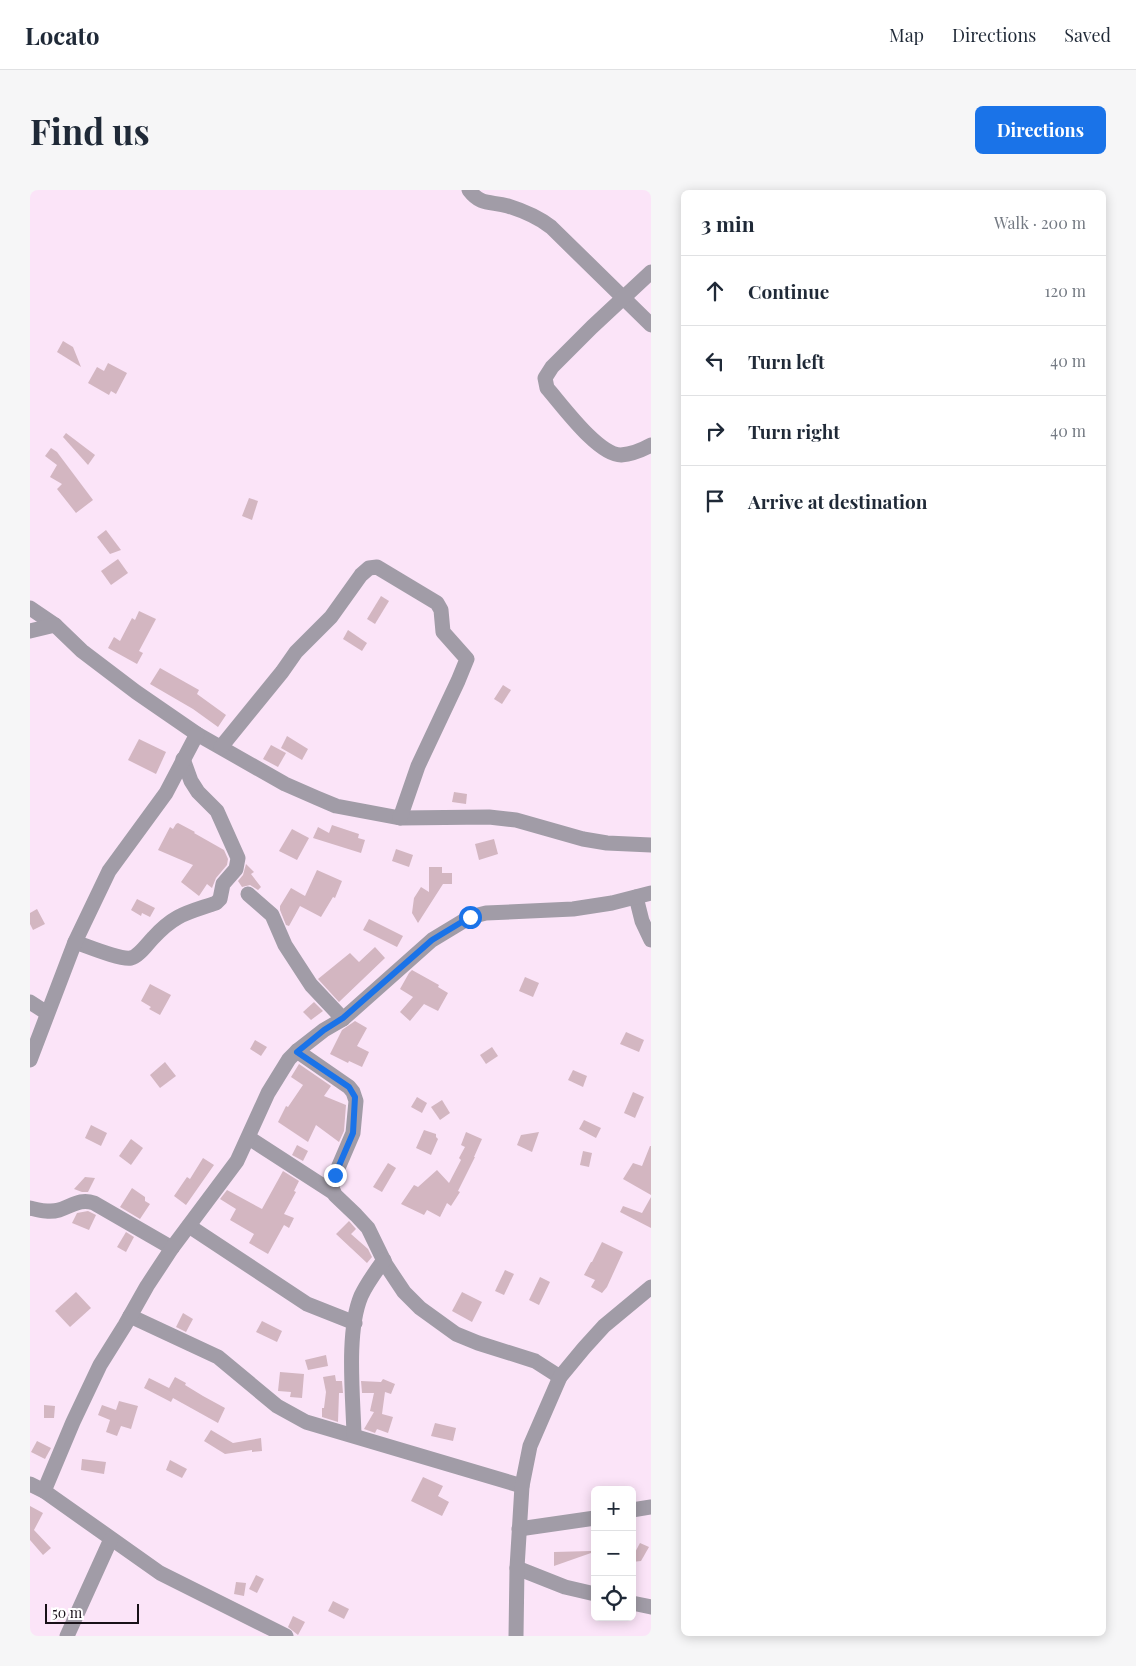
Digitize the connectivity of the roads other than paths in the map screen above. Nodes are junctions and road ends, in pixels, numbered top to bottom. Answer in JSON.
{"nodes":[{"id":1,"x":469,"y":190,"type":"edge"},
{"id":2,"x":651,"y":272,"type":"edge"},
{"id":3,"x":622,"y":298,"type":"junction"},
{"id":4,"x":651,"y":325,"type":"edge"},
{"id":5,"x":651,"y":445,"type":"edge"},
{"id":6,"x":30,"y":608,"type":"edge"},
{"id":7,"x":55,"y":625,"type":"junction"},
{"id":8,"x":30,"y":631,"type":"edge"},
{"id":9,"x":197,"y":734,"type":"junction"},
{"id":10,"x":221,"y":747,"type":"junction"},
{"id":11,"x":183,"y":759,"type":"junction"},
{"id":12,"x":400,"y":818,"type":"junction"},
{"id":13,"x":651,"y":845,"type":"edge"},
{"id":14,"x":651,"y":893,"type":"edge"},
{"id":15,"x":248,"y":894,"type":"dead end"},
{"id":16,"x":636,"y":897,"type":"junction"},
{"id":17,"x":651,"y":940,"type":"edge"},
{"id":18,"x":76,"y":942,"type":"junction"},
{"id":19,"x":30,"y":1002,"type":"edge"},
{"id":20,"x":47,"y":1013,"type":"junction"},
{"id":21,"x":343,"y":1018,"type":"junction"},
{"id":22,"x":297,"y":1052,"type":"junction"},
{"id":23,"x":31,"y":1055,"type":"edge"},
{"id":24,"x":249,"y":1138,"type":"junction"},
{"id":25,"x":334,"y":1193,"type":"junction"},
{"id":26,"x":36,"y":1210,"type":"edge"},
{"id":27,"x":30,"y":1221,"type":"edge"},
{"id":28,"x":189,"y":1226,"type":"junction"},
{"id":29,"x":172,"y":1248,"type":"junction"},
{"id":30,"x":384,"y":1260,"type":"junction"},
{"id":31,"x":651,"y":1287,"type":"edge"},
{"id":32,"x":130,"y":1316,"type":"junction"},
{"id":33,"x":355,"y":1323,"type":"junction"},
{"id":34,"x":560,"y":1377,"type":"junction"},
{"id":35,"x":354,"y":1435,"type":"junction"},
{"id":36,"x":30,"y":1484,"type":"edge"},
{"id":37,"x":522,"y":1486,"type":"junction"},
{"id":38,"x":44,"y":1492,"type":"junction"},
{"id":39,"x":651,"y":1507,"type":"edge"},
{"id":40,"x":636,"y":1509,"type":"edge"},
{"id":41,"x":591,"y":1519,"type":"edge"},
{"id":42,"x":519,"y":1529,"type":"junction"},
{"id":43,"x":111,"y":1539,"type":"junction"},
{"id":44,"x":517,"y":1568,"type":"junction"},
{"id":45,"x":591,"y":1593,"type":"edge"},
{"id":46,"x":636,"y":1604,"type":"edge"},
{"id":47,"x":651,"y":1607,"type":"edge"},
{"id":48,"x":67,"y":1636,"type":"edge"},
{"id":49,"x":286,"y":1636,"type":"edge"},
{"id":50,"x":516,"y":1636,"type":"edge"}],
"edges":[{"from":1,"to":3,"type":"street"},
{"from":2,"to":3,"type":"street"},
{"from":3,"to":4,"type":"street"},
{"from":3,"to":5,"type":"street"},
{"from":6,"to":7,"type":"street"},
{"from":7,"to":8,"type":"street"},
{"from":7,"to":9,"type":"street"},
{"from":9,"to":10,"type":"street"},
{"from":9,"to":11,"type":"street"},
{"from":10,"to":12,"type":"street"},
{"from":10,"to":12,"type":"street"},
{"from":11,"to":18,"type":"street"},
{"from":11,"to":18,"type":"street"},
{"from":12,"to":13,"type":"street"},
{"from":14,"to":16,"type":"street"},
{"from":15,"to":21,"type":"street"},
{"from":16,"to":17,"type":"street"},
{"from":16,"to":21,"type":"street"},
{"from":18,"to":20,"type":"street"},
{"from":19,"to":20,"type":"street"},
{"from":20,"to":23,"type":"street"},
{"from":21,"to":22,"type":"street"},
{"from":22,"to":24,"type":"street"},
{"from":22,"to":25,"type":"street"},
{"from":24,"to":25,"type":"street"},
{"from":24,"to":28,"type":"street"},
{"from":25,"to":30,"type":"street"},
{"from":26,"to":27,"type":"street"},
{"from":26,"to":29,"type":"street"},
{"from":28,"to":29,"type":"street"},
{"from":28,"to":33,"type":"street"},
{"from":29,"to":32,"type":"street"},
{"from":30,"to":33,"type":"street"},
{"from":30,"to":34,"type":"street"},
{"from":31,"to":34,"type":"street"},
{"from":32,"to":35,"type":"street"},
{"from":32,"to":38,"type":"street"},
{"from":33,"to":35,"type":"street"},
{"from":34,"to":37,"type":"street"},
{"from":35,"to":37,"type":"street"},
{"from":36,"to":38,"type":"street"},
{"from":37,"to":42,"type":"street"},
{"from":38,"to":43,"type":"street"},
{"from":39,"to":40,"type":"street"},
{"from":41,"to":42,"type":"street"},
{"from":42,"to":44,"type":"street"},
{"from":43,"to":48,"type":"street"},
{"from":43,"to":49,"type":"street"},
{"from":44,"to":45,"type":"street"},
{"from":44,"to":50,"type":"street"},
{"from":46,"to":47,"type":"street"}]}
